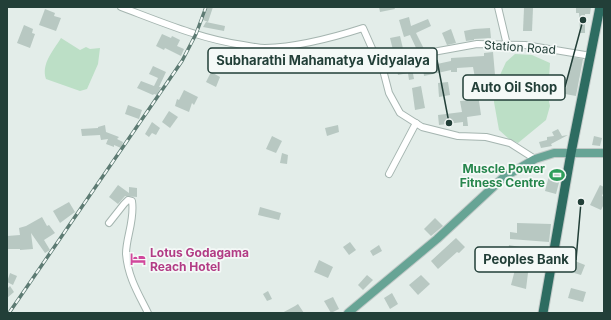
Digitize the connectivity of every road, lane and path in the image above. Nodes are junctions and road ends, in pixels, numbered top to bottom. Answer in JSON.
{"nodes":[{"id":1,"x":121,"y":7,"type":"edge"},
{"id":2,"x":498,"y":7,"type":"edge"},
{"id":3,"x":600,"y":7,"type":"edge"},
{"id":4,"x":507,"y":45,"type":"junction"},
{"id":5,"x":591,"y":56,"type":"junction"},
{"id":6,"x":378,"y":62,"type":"junction"},
{"id":7,"x":416,"y":123,"type":"junction"},
{"id":8,"x":571,"y":153,"type":"junction"},
{"id":9,"x":604,"y":153,"type":"edge"},
{"id":10,"x":535,"y":159,"type":"junction"},
{"id":11,"x":389,"y":174,"type":"dead end"},
{"id":12,"x":109,"y":223,"type":"dead end"},
{"id":13,"x":148,"y":313,"type":"edge"},
{"id":14,"x":348,"y":313,"type":"edge"},
{"id":15,"x":543,"y":313,"type":"edge"}],
"edges":[{"from":1,"to":6,"type":"street"},
{"from":2,"to":4,"type":"street"},
{"from":3,"to":5,"type":"highway"},
{"from":4,"to":5,"type":"street","name":"Station Road"},
{"from":4,"to":6,"type":"street","name":"Station Road"},
{"from":5,"to":8,"type":"highway"},
{"from":6,"to":7,"type":"street"},
{"from":7,"to":10,"type":"street"},
{"from":7,"to":11,"type":"street"},
{"from":8,"to":9,"type":"main road"},
{"from":8,"to":10,"type":"main road"},
{"from":8,"to":15,"type":"highway"},
{"from":10,"to":14,"type":"main road"},
{"from":12,"to":13,"type":"street"}]}
